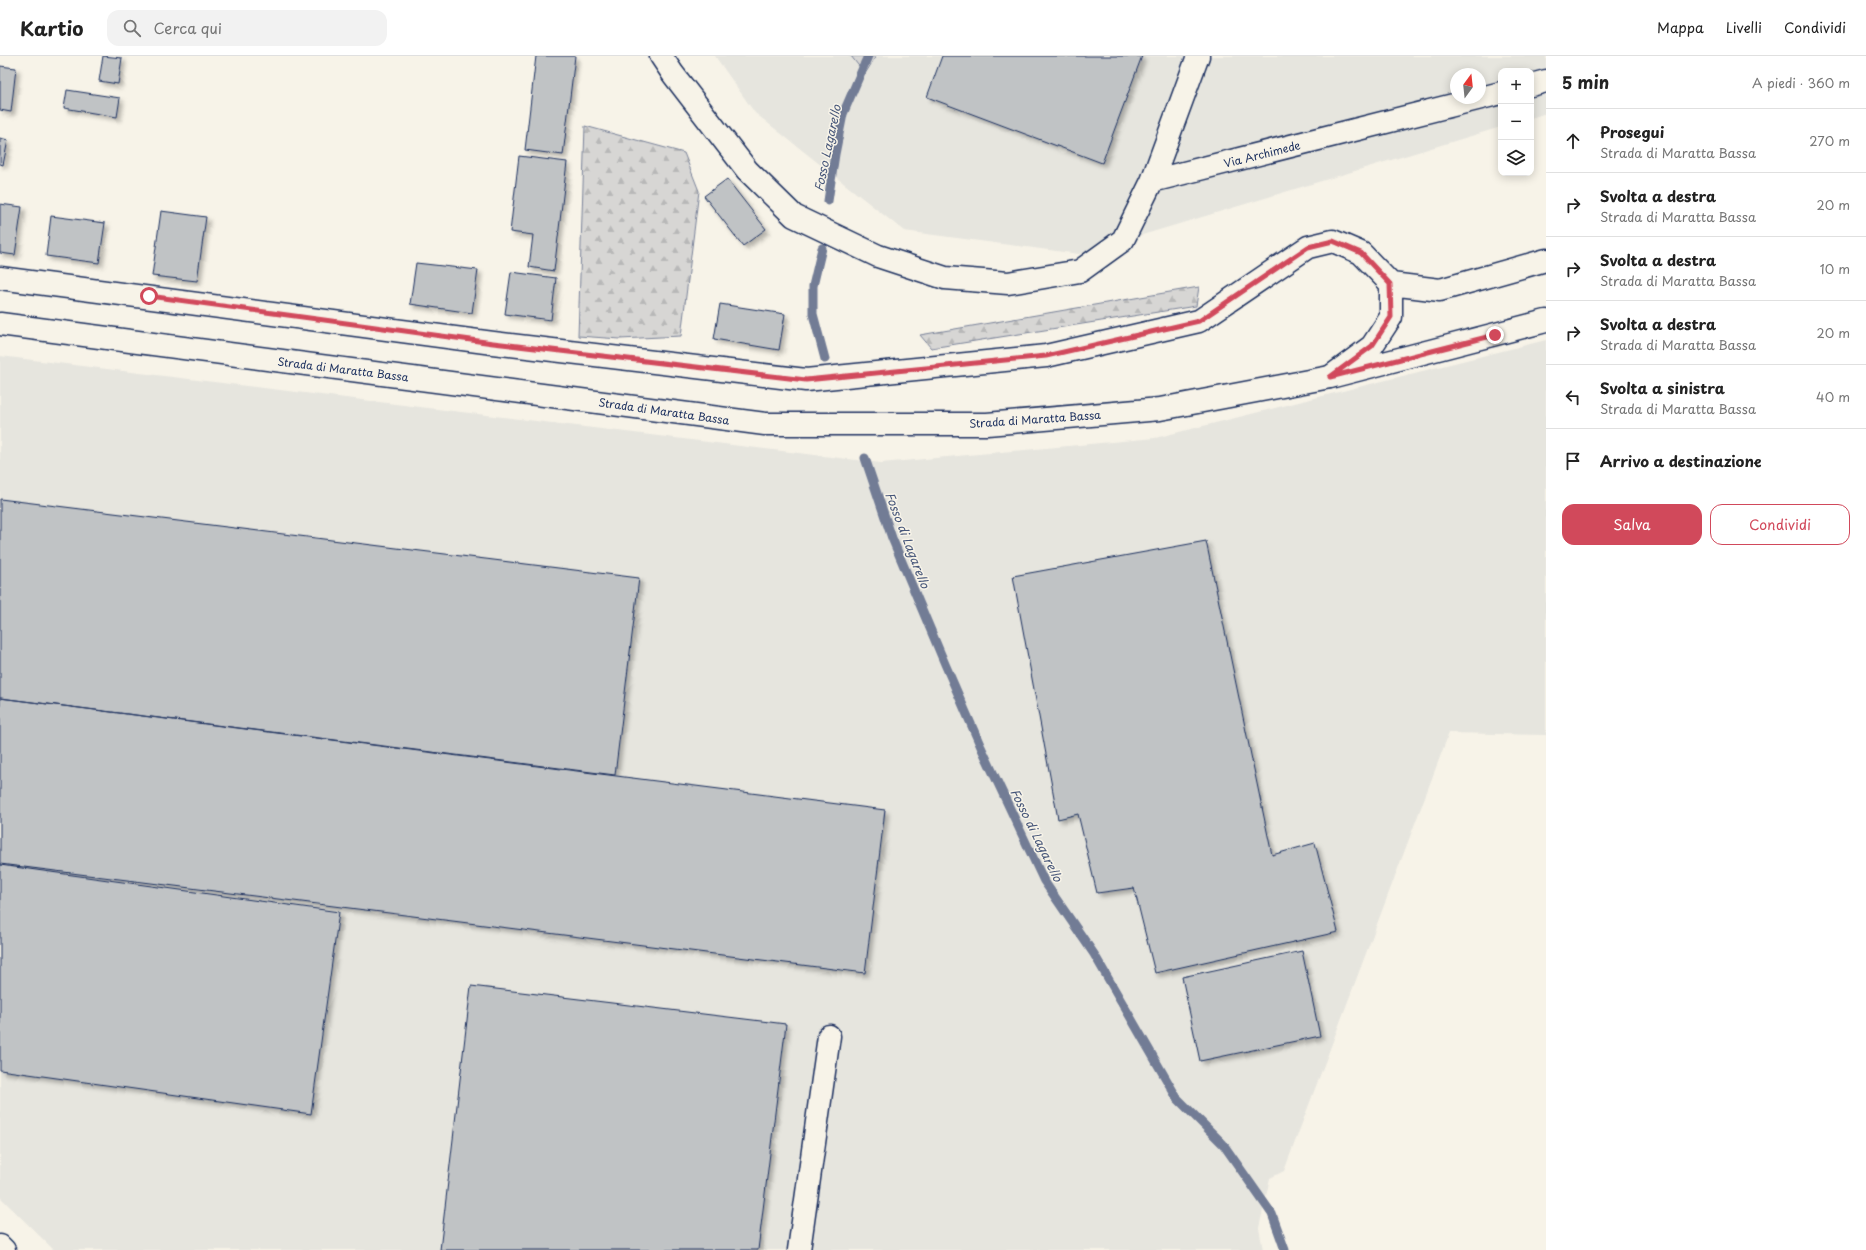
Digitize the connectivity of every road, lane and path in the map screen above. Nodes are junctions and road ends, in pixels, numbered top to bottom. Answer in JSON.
{"nodes":[{"id":1,"x":661,"y":56,"type":"edge"},
{"id":2,"x":1198,"y":56,"type":"edge"},
{"id":3,"x":1546,"y":81,"type":"edge"},
{"id":4,"x":1534,"y":84,"type":"edge"},
{"id":5,"x":1498,"y":94,"type":"edge"},
{"id":6,"x":1152,"y":181,"type":"junction"},
{"id":7,"x":1546,"y":260,"type":"edge"},
{"id":8,"x":0,"y":278,"type":"edge"},
{"id":9,"x":1390,"y":284,"type":"junction"},
{"id":10,"x":1546,"y":321,"type":"edge"},
{"id":11,"x":0,"y":324,"type":"edge"},
{"id":12,"x":1330,"y":377,"type":"junction"},
{"id":13,"x":829,"y":1036,"type":"dead end"},
{"id":14,"x":0,"y":1246,"type":"edge"},
{"id":15,"x":4,"y":1250,"type":"edge"},
{"id":16,"x":799,"y":1250,"type":"edge"}],
"edges":[{"from":1,"to":6,"type":"street"},
{"from":2,"to":6,"type":"street"},
{"from":3,"to":4,"type":"street"},
{"from":5,"to":6,"type":"street","name":"Via Archimede"},
{"from":7,"to":9,"type":"street"},
{"from":8,"to":9,"type":"street"},
{"from":9,"to":12,"type":"street","name":"Strada di Maratta Bassa"},
{"from":10,"to":12,"type":"street","name":"Strada di Maratta Bassa"},
{"from":11,"to":12,"type":"street","name":"Strada di Maratta Bassa"},
{"from":13,"to":16,"type":"street"},
{"from":14,"to":15,"type":"street"}]}
